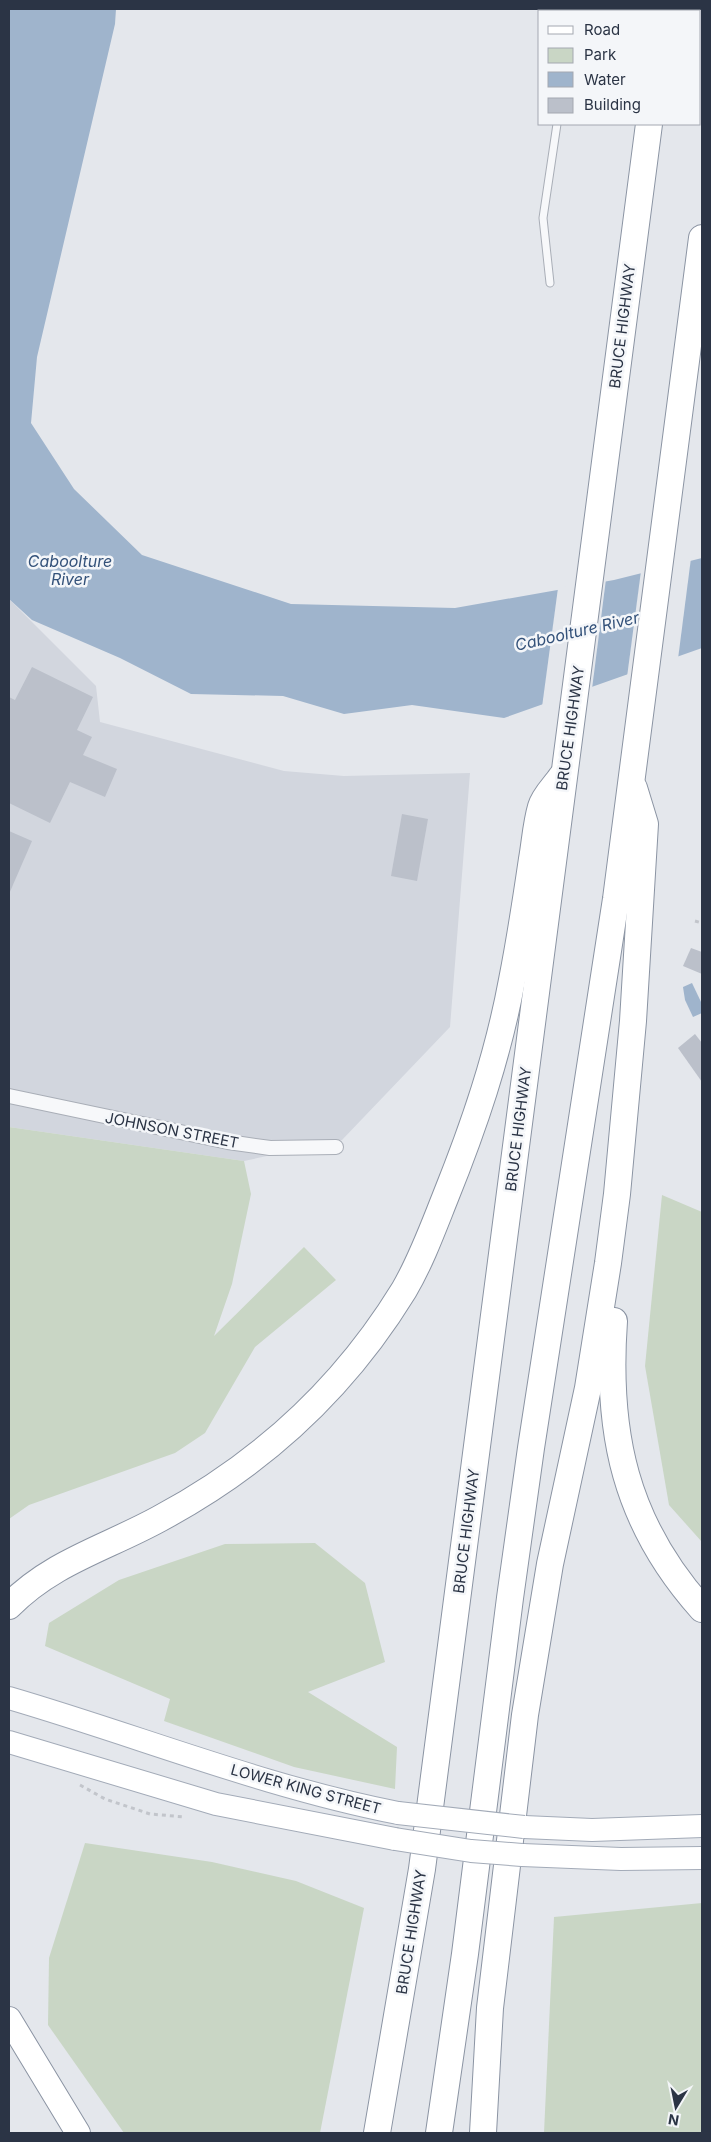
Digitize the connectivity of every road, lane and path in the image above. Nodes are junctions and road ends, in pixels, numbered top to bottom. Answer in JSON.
{"nodes":[{"id":1,"x":557,"y":125,"type":"edge"},
{"id":2,"x":649,"y":125,"type":"edge"},
{"id":3,"x":702,"y":238,"type":"edge"},
{"id":4,"x":550,"y":283,"type":"dead end"},
{"id":5,"x":564,"y":774,"type":"junction"},
{"id":6,"x":632,"y":780,"type":"junction"},
{"id":7,"x":695,"y":921,"type":"dead end"},
{"id":8,"x":702,"y":923,"type":"edge"},
{"id":9,"x":9,"y":1096,"type":"edge"},
{"id":10,"x":336,"y":1147,"type":"dead end"},
{"id":11,"x":608,"y":1263,"type":"junction"},
{"id":12,"x":9,"y":1606,"type":"edge"},
{"id":13,"x":702,"y":1609,"type":"edge"},
{"id":14,"x":9,"y":1698,"type":"edge"},
{"id":15,"x":9,"y":1742,"type":"edge"},
{"id":16,"x":702,"y":1826,"type":"edge"},
{"id":17,"x":702,"y":1858,"type":"edge"},
{"id":18,"x":9,"y":2019,"type":"edge"},
{"id":19,"x":78,"y":2133,"type":"edge"},
{"id":20,"x":376,"y":2133,"type":"edge"},
{"id":21,"x":438,"y":2133,"type":"edge"},
{"id":22,"x":484,"y":2133,"type":"edge"}],
"edges":[{"from":1,"to":4,"type":"lane"},
{"from":2,"to":5,"type":"highway","name":"BRUCE HIGHWAY"},
{"from":3,"to":6,"type":"highway"},
{"from":5,"to":12,"type":"highway"},
{"from":5,"to":20,"type":"highway","name":"BRUCE HIGHWAY"},
{"from":6,"to":11,"type":"highway"},
{"from":6,"to":21,"type":"highway"},
{"from":7,"to":8,"type":"path"},
{"from":9,"to":10,"type":"street","name":"JOHNSON STREET"},
{"from":11,"to":13,"type":"highway"},
{"from":11,"to":22,"type":"highway"},
{"from":14,"to":16,"type":"main road","name":"LOWER KING STREET","bridge":true},
{"from":15,"to":17,"type":"main road","name":"LOWER KING STREET","bridge":true},
{"from":18,"to":19,"type":"highway"}]}
